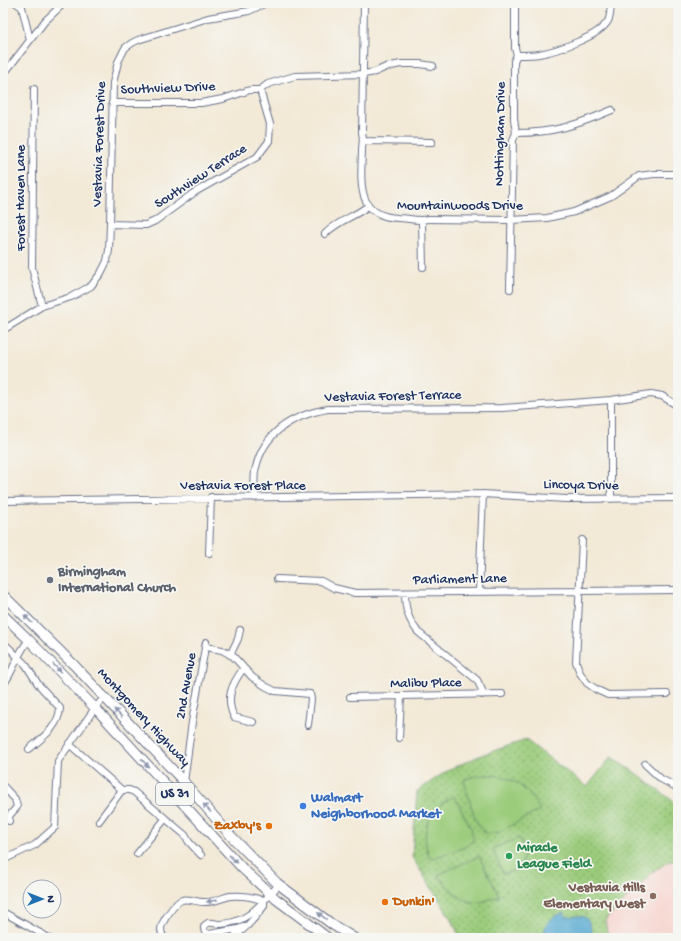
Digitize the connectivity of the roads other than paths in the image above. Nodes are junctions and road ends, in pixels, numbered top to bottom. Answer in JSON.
{"nodes":[{"id":1,"x":16,"y":3,"type":"edge"},
{"id":2,"x":64,"y":3,"type":"edge"},
{"id":3,"x":364,"y":3,"type":"edge"},
{"id":4,"x":515,"y":3,"type":"edge"},
{"id":5,"x":610,"y":3,"type":"edge"},
{"id":6,"x":264,"y":4,"type":"dead end"},
{"id":7,"x":30,"y":40,"type":"junction"},
{"id":8,"x":517,"y":55,"type":"junction"},
{"id":9,"x":433,"y":66,"type":"dead end"},
{"id":10,"x":3,"y":74,"type":"edge"},
{"id":11,"x":364,"y":74,"type":"junction"},
{"id":12,"x":34,"y":89,"type":"dead end"},
{"id":13,"x":260,"y":90,"type":"junction"},
{"id":14,"x":112,"y":103,"type":"junction"},
{"id":15,"x":612,"y":110,"type":"dead end"},
{"id":16,"x":516,"y":133,"type":"junction"},
{"id":17,"x":364,"y":140,"type":"junction"},
{"id":18,"x":432,"y":142,"type":"dead end"},
{"id":19,"x":678,"y":174,"type":"edge"},
{"id":20,"x":368,"y":206,"type":"junction"},
{"id":21,"x":511,"y":220,"type":"junction"},
{"id":22,"x":422,"y":221,"type":"junction"},
{"id":23,"x":110,"y":224,"type":"junction"},
{"id":24,"x":325,"y":234,"type":"dead end"},
{"id":25,"x":423,"y":267,"type":"dead end"},
{"id":26,"x":510,"y":289,"type":"dead end"},
{"id":27,"x":42,"y":306,"type":"junction"},
{"id":28,"x":3,"y":330,"type":"edge"},
{"id":29,"x":611,"y":400,"type":"junction"},
{"id":30,"x":678,"y":406,"type":"edge"},
{"id":31,"x":483,"y":494,"type":"junction"},
{"id":32,"x":211,"y":498,"type":"junction"},
{"id":33,"x":255,"y":498,"type":"junction"},
{"id":34,"x":678,"y":498,"type":"edge"},
{"id":35,"x":611,"y":499,"type":"junction"},
{"id":36,"x":3,"y":501,"type":"edge"},
{"id":37,"x":582,"y":540,"type":"dead end"},
{"id":38,"x":209,"y":553,"type":"dead end"},
{"id":39,"x":277,"y":579,"type":"dead end"},
{"id":40,"x":678,"y":590,"type":"edge"},
{"id":41,"x":479,"y":592,"type":"junction"},
{"id":42,"x":580,"y":592,"type":"junction"},
{"id":43,"x":405,"y":593,"type":"junction"},
{"id":44,"x":3,"y":595,"type":"edge"},
{"id":45,"x":3,"y":615,"type":"edge"},
{"id":46,"x":240,"y":630,"type":"dead end"},
{"id":47,"x":30,"y":640,"type":"junction"},
{"id":48,"x":3,"y":642,"type":"edge"},
{"id":49,"x":230,"y":654,"type":"junction"},
{"id":50,"x":18,"y":657,"type":"junction"},
{"id":51,"x":244,"y":669,"type":"junction"},
{"id":52,"x":3,"y":685,"type":"edge"},
{"id":53,"x":502,"y":694,"type":"dead end"},
{"id":54,"x":667,"y":694,"type":"dead end"},
{"id":55,"x":482,"y":695,"type":"junction"},
{"id":56,"x":401,"y":696,"type":"junction"},
{"id":57,"x":350,"y":697,"type":"dead end"},
{"id":58,"x":104,"y":698,"type":"junction"},
{"id":59,"x":95,"y":708,"type":"junction"},
{"id":60,"x":254,"y":722,"type":"dead end"},
{"id":61,"x":308,"y":724,"type":"dead end"},
{"id":62,"x":399,"y":738,"type":"dead end"},
{"id":63,"x":69,"y":744,"type":"junction"},
{"id":64,"x":29,"y":750,"type":"dead end"},
{"id":65,"x":645,"y":764,"type":"dead end"},
{"id":66,"x":184,"y":782,"type":"junction"},
{"id":67,"x":3,"y":786,"type":"edge"},
{"id":68,"x":678,"y":788,"type":"edge"},
{"id":69,"x":122,"y":790,"type":"junction"},
{"id":70,"x":173,"y":793,"type":"junction"},
{"id":71,"x":165,"y":819,"type":"junction"},
{"id":72,"x":9,"y":821,"type":"dead end"},
{"id":73,"x":99,"y":821,"type":"dead end"},
{"id":74,"x":137,"y":854,"type":"dead end"},
{"id":75,"x":201,"y":855,"type":"dead end"},
{"id":76,"x":3,"y":860,"type":"edge"},
{"id":77,"x":280,"y":885,"type":"junction"},
{"id":78,"x":267,"y":897,"type":"junction"},
{"id":79,"x":3,"y":912,"type":"edge"},
{"id":80,"x":248,"y":925,"type":"junction"},
{"id":81,"x":49,"y":938,"type":"edge"},
{"id":82,"x":164,"y":938,"type":"edge"},
{"id":83,"x":232,"y":938,"type":"edge"},
{"id":84,"x":328,"y":938,"type":"edge"},
{"id":85,"x":354,"y":938,"type":"edge"}],
"edges":[{"from":1,"to":7,"type":"street"},
{"from":2,"to":7,"type":"street"},
{"from":3,"to":11,"type":"street"},
{"from":4,"to":8,"type":"street","name":"Nottingham Drive"},
{"from":5,"to":8,"type":"street"},
{"from":6,"to":14,"type":"street","name":"Vestavia Forest Drive"},
{"from":7,"to":10,"type":"street"},
{"from":8,"to":16,"type":"street","name":"Nottingham Drive"},
{"from":9,"to":11,"type":"street","name":"Southview Drive"},
{"from":11,"to":13,"type":"street","name":"Southview Drive"},
{"from":11,"to":17,"type":"street"},
{"from":12,"to":27,"type":"street","name":"Forest Haven Lane"},
{"from":13,"to":14,"type":"street","name":"Southview Drive"},
{"from":13,"to":23,"type":"street","name":"Southview Terrace"},
{"from":14,"to":23,"type":"street","name":"Vestavia Forest Drive"},
{"from":15,"to":16,"type":"street"},
{"from":16,"to":21,"type":"street","name":"Nottingham Drive"},
{"from":17,"to":18,"type":"street"},
{"from":17,"to":20,"type":"street"},
{"from":19,"to":21,"type":"street","name":"Mountainwoods Drive"},
{"from":20,"to":22,"type":"street","name":"Mountainwoods Drive"},
{"from":20,"to":24,"type":"street"},
{"from":21,"to":22,"type":"street","name":"Mountainwoods Drive"},
{"from":21,"to":26,"type":"street","name":"Nottingham Drive"},
{"from":22,"to":25,"type":"street"},
{"from":23,"to":27,"type":"street","name":"Vestavia Forest Drive"},
{"from":27,"to":28,"type":"street","name":"Vestavia Forest Drive"},
{"from":29,"to":30,"type":"street","name":"Vestavia Forest Terrace"},
{"from":29,"to":33,"type":"street","name":"Vestavia Forest Terrace"},
{"from":29,"to":35,"type":"street"},
{"from":31,"to":33,"type":"street","name":"Vestavia Forest Place"},
{"from":31,"to":35,"type":"street","name":"Lincoya Drive"},
{"from":31,"to":41,"type":"street"},
{"from":32,"to":33,"type":"street","name":"Vestavia Forest Place"},
{"from":32,"to":36,"type":"street","name":"Vestavia Forest Place"},
{"from":32,"to":38,"type":"street"},
{"from":34,"to":35,"type":"street","name":"Lincoya Drive"},
{"from":37,"to":42,"type":"street"},
{"from":39,"to":43,"type":"street","name":"Parliament Lane"},
{"from":40,"to":42,"type":"street","name":"Parliament Lane"},
{"from":41,"to":42,"type":"street","name":"Parliament Lane"},
{"from":41,"to":43,"type":"street","name":"Parliament Lane"},
{"from":42,"to":54,"type":"street"},
{"from":43,"to":55,"type":"street"},
{"from":58,"to":44,"type":"main road","name":"Montgomery Highway","number":"US 31","one_way":true},
{"from":45,"to":47,"type":"main road","name":"Montgomery Highway","number":"US 31"},
{"from":46,"to":49,"type":"street"},
{"from":47,"to":50,"type":"street"},
{"from":47,"to":59,"type":"main road","name":"Montgomery Highway","number":"US 31","one_way":true},
{"from":48,"to":50,"type":"street"},
{"from":49,"to":51,"type":"street"},
{"from":49,"to":66,"type":"street","name":"2nd Avenue"},
{"from":50,"to":52,"type":"street"},
{"from":50,"to":64,"type":"street"},
{"from":51,"to":60,"type":"street"},
{"from":51,"to":61,"type":"street"},
{"from":53,"to":55,"type":"street","name":"Malibu Place"},
{"from":55,"to":56,"type":"street","name":"Malibu Place"},
{"from":56,"to":57,"type":"street","name":"Malibu Place"},
{"from":56,"to":62,"type":"street"},
{"from":58,"to":59,"type":"street"},
{"from":66,"to":58,"type":"main road","name":"Montgomery Highway","number":"US 31","one_way":true},
{"from":59,"to":63,"type":"street"},
{"from":59,"to":70,"type":"main road","name":"Montgomery Highway","number":"US 31","one_way":true},
{"from":63,"to":69,"type":"street"},
{"from":63,"to":76,"type":"street"},
{"from":65,"to":68,"type":"street"},
{"from":66,"to":70,"type":"main road"},
{"from":77,"to":66,"type":"main road","name":"Montgomery Highway","number":"US 31","one_way":true},
{"from":67,"to":72,"type":"street"},
{"from":69,"to":71,"type":"street"},
{"from":69,"to":73,"type":"street"},
{"from":70,"to":78,"type":"main road","name":"Montgomery Highway","number":"US 31","one_way":true},
{"from":71,"to":74,"type":"street"},
{"from":71,"to":75,"type":"street"},
{"from":77,"to":78,"type":"street"},
{"from":85,"to":77,"type":"main road","name":"Montgomery Highway","number":"US 31","one_way":true},
{"from":78,"to":80,"type":"street"},
{"from":78,"to":80,"type":"street"},
{"from":78,"to":82,"type":"street","one_way":true},
{"from":78,"to":84,"type":"main road","name":"Montgomery Highway","number":"US 31"},
{"from":79,"to":81,"type":"street"},
{"from":80,"to":83,"type":"street"}]}
